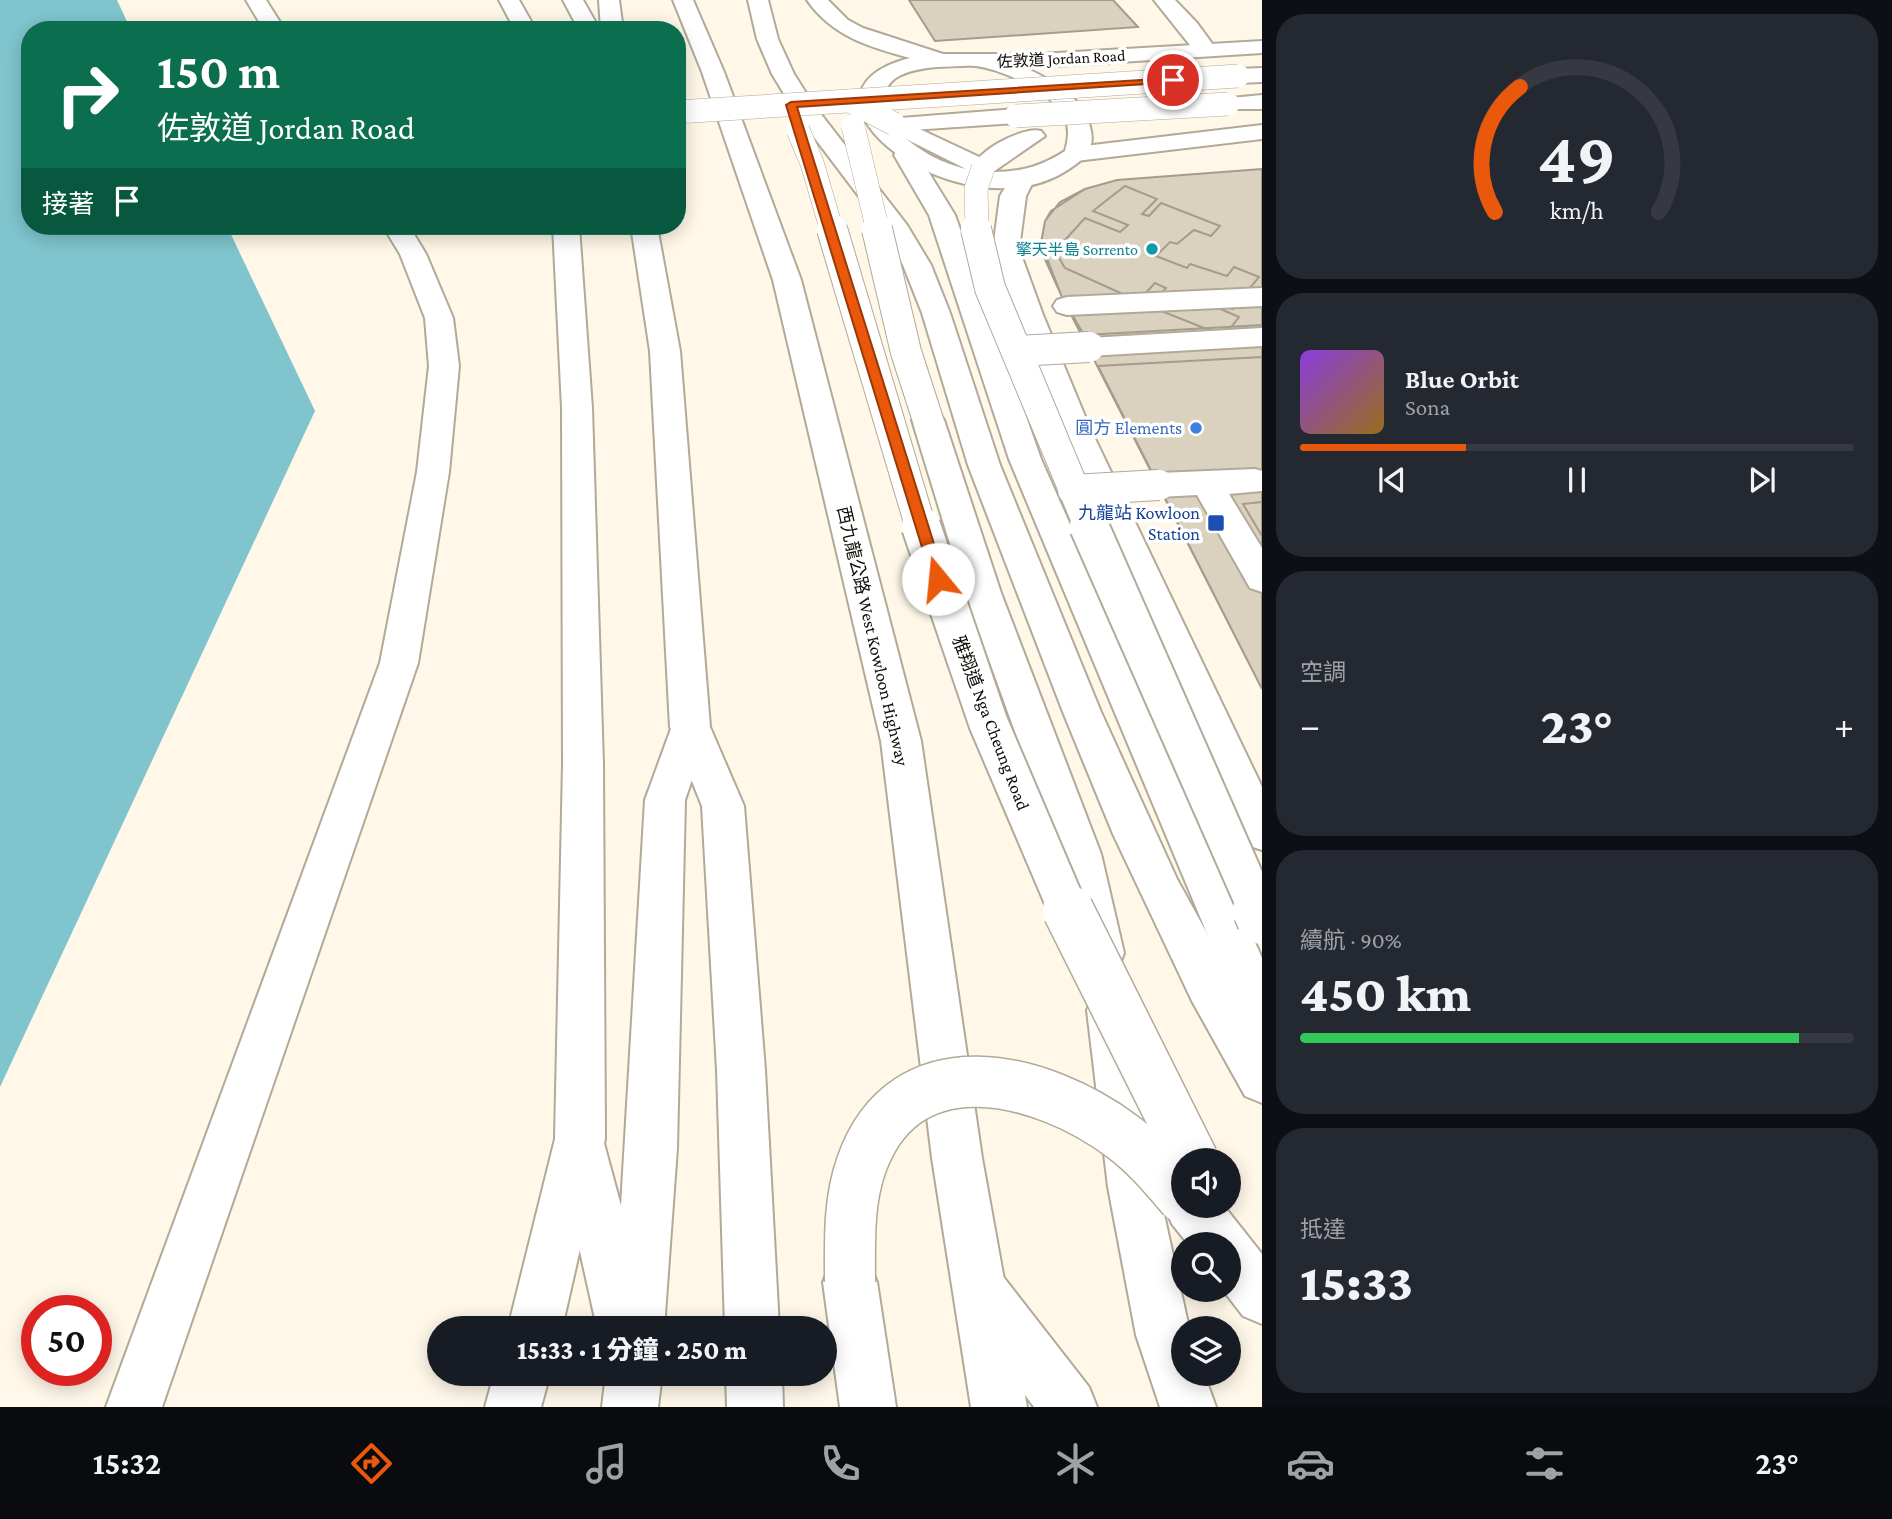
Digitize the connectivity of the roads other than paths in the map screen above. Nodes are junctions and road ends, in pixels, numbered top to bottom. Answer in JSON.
{"nodes":[{"id":1,"x":256,"y":0,"type":"edge"},
{"id":2,"x":509,"y":0,"type":"edge"},
{"id":3,"x":573,"y":0,"type":"edge"},
{"id":4,"x":609,"y":0,"type":"edge"},
{"id":5,"x":683,"y":0,"type":"edge"},
{"id":6,"x":758,"y":0,"type":"edge"},
{"id":7,"x":817,"y":0,"type":"edge"},
{"id":8,"x":1169,"y":1,"type":"edge"},
{"id":9,"x":269,"y":21,"type":"edge"},
{"id":10,"x":521,"y":21,"type":"edge"},
{"id":11,"x":585,"y":21,"type":"edge"},
{"id":12,"x":611,"y":21,"type":"edge"},
{"id":13,"x":1262,"y":47,"type":"edge"},
{"id":14,"x":1205,"y":49,"type":"junction"},
{"id":15,"x":943,"y":60,"type":"junction"},
{"id":16,"x":986,"y":62,"type":"junction"},
{"id":17,"x":1262,"y":75,"type":"edge"},
{"id":18,"x":1073,"y":77,"type":"dead end"},
{"id":19,"x":1262,"y":102,"type":"edge"},
{"id":20,"x":686,"y":113,"type":"edge"},
{"id":21,"x":852,"y":114,"type":"junction"},
{"id":22,"x":1082,"y":114,"type":"junction"},
{"id":23,"x":894,"y":124,"type":"junction"},
{"id":24,"x":780,"y":125,"type":"junction"},
{"id":25,"x":1262,"y":132,"type":"edge"},
{"id":26,"x":718,"y":135,"type":"dead end"},
{"id":27,"x":1129,"y":147,"type":"junction"},
{"id":28,"x":1076,"y":154,"type":"junction"},
{"id":29,"x":906,"y":155,"type":"junction"},
{"id":30,"x":983,"y":168,"type":"junction"},
{"id":31,"x":1023,"y":178,"type":"junction"},
{"id":32,"x":402,"y":235,"type":"edge"},
{"id":33,"x":567,"y":235,"type":"edge"},
{"id":34,"x":646,"y":235,"type":"edge"},
{"id":35,"x":1262,"y":297,"type":"edge"},
{"id":36,"x":1029,"y":316,"type":"junction"},
{"id":37,"x":1262,"y":337,"type":"edge"},
{"id":38,"x":1086,"y":341,"type":"dead end"},
{"id":39,"x":1024,"y":353,"type":"junction"},
{"id":40,"x":1255,"y":481,"type":"dead end"},
{"id":41,"x":1206,"y":483,"type":"junction"},
{"id":42,"x":1073,"y":490,"type":"junction"},
{"id":43,"x":1262,"y":578,"type":"edge"},
{"id":44,"x":690,"y":727,"type":"junction"},
{"id":45,"x":1262,"y":831,"type":"edge"},
{"id":46,"x":1262,"y":919,"type":"edge"},
{"id":47,"x":1262,"y":1011,"type":"edge"},
{"id":48,"x":1262,"y":1079,"type":"edge"},
{"id":49,"x":580,"y":1139,"type":"junction"},
{"id":50,"x":1187,"y":1148,"type":"edge"},
{"id":51,"x":1171,"y":1186,"type":"edge"},
{"id":52,"x":1200,"y":1218,"type":"edge"},
{"id":53,"x":1225,"y":1218,"type":"edge"},
{"id":54,"x":1212,"y":1232,"type":"edge"},
{"id":55,"x":1241,"y":1270,"type":"edge"},
{"id":56,"x":1262,"y":1287,"type":"edge"},
{"id":57,"x":982,"y":1293,"type":"junction"},
{"id":58,"x":1262,"y":1297,"type":"edge"},
{"id":59,"x":538,"y":1316,"type":"edge"},
{"id":60,"x":621,"y":1316,"type":"edge"},
{"id":61,"x":638,"y":1316,"type":"edge"},
{"id":62,"x":751,"y":1316,"type":"edge"},
{"id":63,"x":519,"y":1386,"type":"edge"},
{"id":64,"x":633,"y":1386,"type":"edge"},
{"id":65,"x":754,"y":1386,"type":"edge"},
{"id":66,"x":134,"y":1407,"type":"edge"},
{"id":67,"x":513,"y":1407,"type":"edge"},
{"id":68,"x":630,"y":1407,"type":"edge"},
{"id":69,"x":755,"y":1407,"type":"edge"},
{"id":70,"x":868,"y":1407,"type":"edge"},
{"id":71,"x":999,"y":1407,"type":"edge"},
{"id":72,"x":1069,"y":1407,"type":"edge"},
{"id":73,"x":1188,"y":1407,"type":"edge"}],
"edges":[{"from":1,"to":9,"type":"main road"},
{"from":2,"to":10,"type":"main road"},
{"from":3,"to":11,"type":"main road"},
{"from":4,"to":12,"type":"main road"},
{"from":5,"to":57,"type":"main road","name":"西九龍公路 West Kowloon Highway"},
{"from":6,"to":48,"type":"main road"},
{"from":7,"to":15,"type":"main road"},
{"from":8,"to":14,"type":"main road"},
{"from":13,"to":14,"type":"main road","name":"佐敦道 Jordan Road"},
{"from":14,"to":16,"type":"main road","name":"佐敦道 Jordan Road"},
{"from":15,"to":16,"type":"main road","name":"佐敦道 Jordan Road"},
{"from":15,"to":29,"type":"main road","name":"佐敦道 Jordan Road"},
{"from":16,"to":28,"type":"main road","name":"佐敦道 Jordan Road"},
{"from":17,"to":21,"type":"main road","name":"佐敦道 Jordan Road","bridge":true},
{"from":18,"to":27,"type":"main road"},
{"from":19,"to":22,"type":"main road","name":"佐敦道 Jordan Road","bridge":true},
{"from":20,"to":24,"type":"main road","name":"佐敦道 Jordan Road","bridge":true},
{"from":21,"to":23,"type":"main road","name":"佐敦道 Jordan Road"},
{"from":21,"to":24,"type":"main road","name":"佐敦道 Jordan Road"},
{"from":21,"to":73,"type":"main road","bridge":true},
{"from":22,"to":23,"type":"main road","name":"佐敦道 Jordan Road","bridge":true},
{"from":22,"to":30,"type":"main road"},
{"from":23,"to":30,"type":"main road"},
{"from":24,"to":26,"type":"main road","name":"佐敦道 Jordan Road"},
{"from":24,"to":50,"type":"main road","name":"雅翔道 Nga Cheung Road","bridge":true},
{"from":25,"to":27,"type":"main road","name":"佐敦道 Jordan Road"},
{"from":27,"to":28,"type":"main road","name":"佐敦道 Jordan Road"},
{"from":28,"to":31,"type":"main road","name":"佐敦道 Jordan Road"},
{"from":29,"to":31,"type":"main road","name":"佐敦道 Jordan Road"},
{"from":29,"to":39,"type":"main road"},
{"from":30,"to":39,"type":"main road","bridge":true},
{"from":31,"to":36,"type":"main road"},
{"from":32,"to":66,"type":"main road"},
{"from":33,"to":49,"type":"main road"},
{"from":34,"to":44,"type":"main road"},
{"from":35,"to":36,"type":"main road"},
{"from":36,"to":39,"type":"main road"},
{"from":37,"to":39,"type":"main road","bridge":true},
{"from":38,"to":39,"type":"main road"},
{"from":39,"to":42,"type":"main road","bridge":true},
{"from":39,"to":45,"type":"main road"},
{"from":39,"to":47,"type":"main road"},
{"from":40,"to":41,"type":"main road"},
{"from":41,"to":42,"type":"main road","bridge":true},
{"from":41,"to":43,"type":"main road"},
{"from":42,"to":46,"type":"main road","bridge":true},
{"from":44,"to":61,"type":"main road"},
{"from":44,"to":62,"type":"main road"},
{"from":49,"to":59,"type":"main road"},
{"from":49,"to":60,"type":"main road"},
{"from":51,"to":70,"type":"main road","bridge":true},
{"from":52,"to":54,"type":"main road"},
{"from":53,"to":56,"type":"main road"},
{"from":55,"to":58,"type":"main road"},
{"from":57,"to":71,"type":"main road","name":"西九龍公路 West Kowloon Highway"},
{"from":57,"to":72,"type":"main road"},
{"from":63,"to":67,"type":"main road"},
{"from":64,"to":68,"type":"main road"},
{"from":65,"to":69,"type":"main road"}]}
